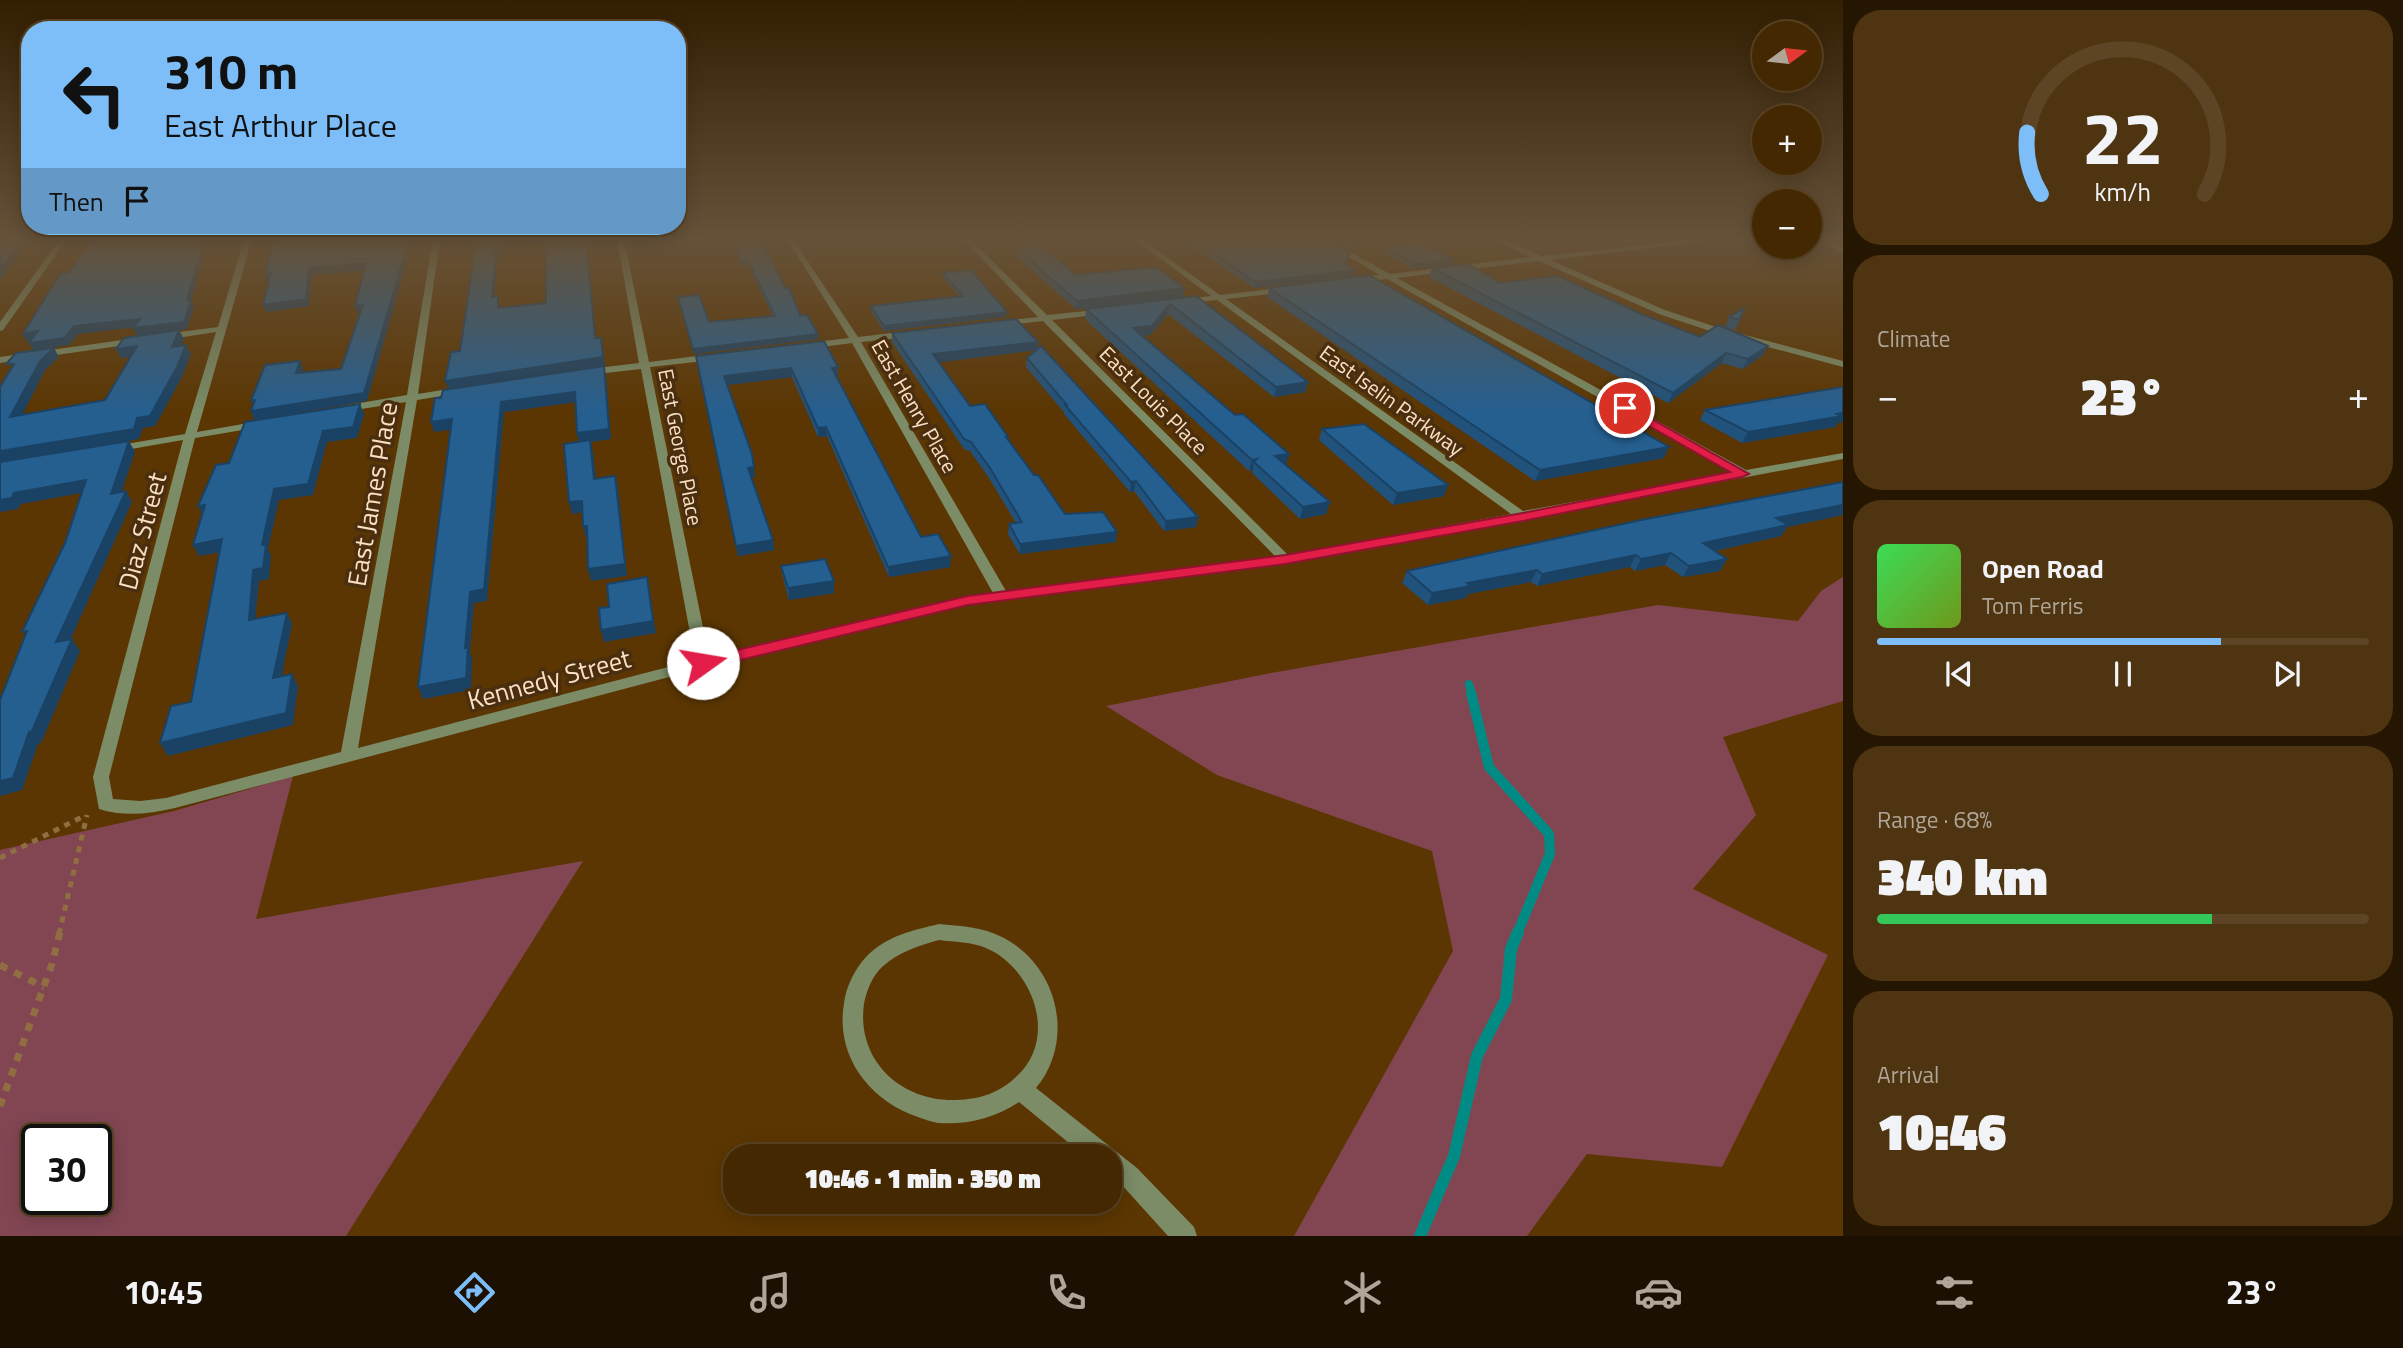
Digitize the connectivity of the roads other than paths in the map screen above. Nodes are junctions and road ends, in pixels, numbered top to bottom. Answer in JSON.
{"nodes":[{"id":1,"x":22,"y":297,"type":"edge"},
{"id":2,"x":231,"y":297,"type":"edge"},
{"id":3,"x":427,"y":297,"type":"edge"},
{"id":4,"x":631,"y":297,"type":"edge"},
{"id":5,"x":827,"y":297,"type":"edge"},
{"id":6,"x":1024,"y":297,"type":"edge"},
{"id":7,"x":1216,"y":297,"type":"joint"},
{"id":8,"x":1427,"y":297,"type":"edge"},
{"id":9,"x":1627,"y":297,"type":"edge"},
{"id":10,"x":1177,"y":302,"type":"edge"},
{"id":11,"x":1111,"y":310,"type":"edge"},
{"id":12,"x":1046,"y":319,"type":"junction"},
{"id":13,"x":991,"y":325,"type":"edge"},
{"id":14,"x":0,"y":328,"type":"edge"},
{"id":15,"x":221,"y":329,"type":"junction"},
{"id":16,"x":923,"y":332,"type":"edge"},
{"id":17,"x":855,"y":340,"type":"junction"},
{"id":18,"x":789,"y":348,"type":"edge"},
{"id":19,"x":724,"y":355,"type":"edge"},
{"id":20,"x":0,"y":360,"type":"edge"},
{"id":21,"x":1843,"y":364,"type":"edge"},
{"id":22,"x":645,"y":365,"type":"junction"},
{"id":23,"x":580,"y":373,"type":"edge"},
{"id":24,"x":477,"y":387,"type":"edge"},
{"id":25,"x":412,"y":397,"type":"junction"},
{"id":26,"x":327,"y":412,"type":"edge"},
{"id":27,"x":272,"y":422,"type":"edge"},
{"id":28,"x":190,"y":436,"type":"junction"},
{"id":29,"x":95,"y":452,"type":"edge"},
{"id":30,"x":1843,"y":456,"type":"edge"},
{"id":31,"x":1742,"y":474,"type":"junction"},
{"id":32,"x":1523,"y":517,"type":"junction"},
{"id":33,"x":1285,"y":559,"type":"junction"},
{"id":34,"x":1002,"y":596,"type":"junction"},
{"id":35,"x":703,"y":663,"type":"junction"},
{"id":36,"x":348,"y":757,"type":"junction"},
{"id":37,"x":138,"y":810,"type":"joint"},
{"id":38,"x":1020,"y":1089,"type":"junction"},
{"id":39,"x":1089,"y":1144,"type":"edge"},
{"id":40,"x":1122,"y":1170,"type":"edge"},
{"id":41,"x":1185,"y":1236,"type":"edge"}],
"edges":[{"from":1,"to":14,"type":"street"},
{"from":2,"to":15,"type":"street","name":"Diaz Street"},
{"from":3,"to":25,"type":"street","name":"East James Place"},
{"from":4,"to":22,"type":"street","name":"East George Place"},
{"from":5,"to":17,"type":"street","name":"East Henry Place"},
{"from":6,"to":12,"type":"street","name":"East Louis Place"},
{"from":7,"to":10,"type":"street"},
{"from":7,"to":32,"type":"street","name":"East Iselin Parkway"},
{"from":8,"to":31,"type":"street"},
{"from":9,"to":21,"type":"street"},
{"from":11,"to":12,"type":"street"},
{"from":12,"to":13,"type":"street"},
{"from":12,"to":33,"type":"street","name":"East Louis Place"},
{"from":15,"to":20,"type":"street"},
{"from":15,"to":28,"type":"street","name":"Diaz Street"},
{"from":16,"to":17,"type":"street"},
{"from":17,"to":18,"type":"street"},
{"from":17,"to":34,"type":"street","name":"East Henry Place"},
{"from":19,"to":22,"type":"street"},
{"from":22,"to":23,"type":"street"},
{"from":22,"to":35,"type":"street","name":"East George Place"},
{"from":24,"to":25,"type":"street"},
{"from":25,"to":26,"type":"street"},
{"from":25,"to":36,"type":"street","name":"East James Place"},
{"from":27,"to":28,"type":"street"},
{"from":28,"to":29,"type":"street"},
{"from":28,"to":37,"type":"street","name":"Diaz Street"},
{"from":30,"to":31,"type":"street","name":"Kennedy Street"},
{"from":31,"to":32,"type":"street","name":"Kennedy Street"},
{"from":32,"to":33,"type":"street","name":"Kennedy Street"},
{"from":33,"to":34,"type":"street","name":"Kennedy Street"},
{"from":34,"to":35,"type":"street","name":"Kennedy Street"},
{"from":35,"to":36,"type":"street","name":"Kennedy Street"},
{"from":36,"to":37,"type":"street","name":"Kennedy Street"},
{"from":38,"to":38,"type":"street"},
{"from":38,"to":39,"type":"street"},
{"from":40,"to":41,"type":"street"}]}
